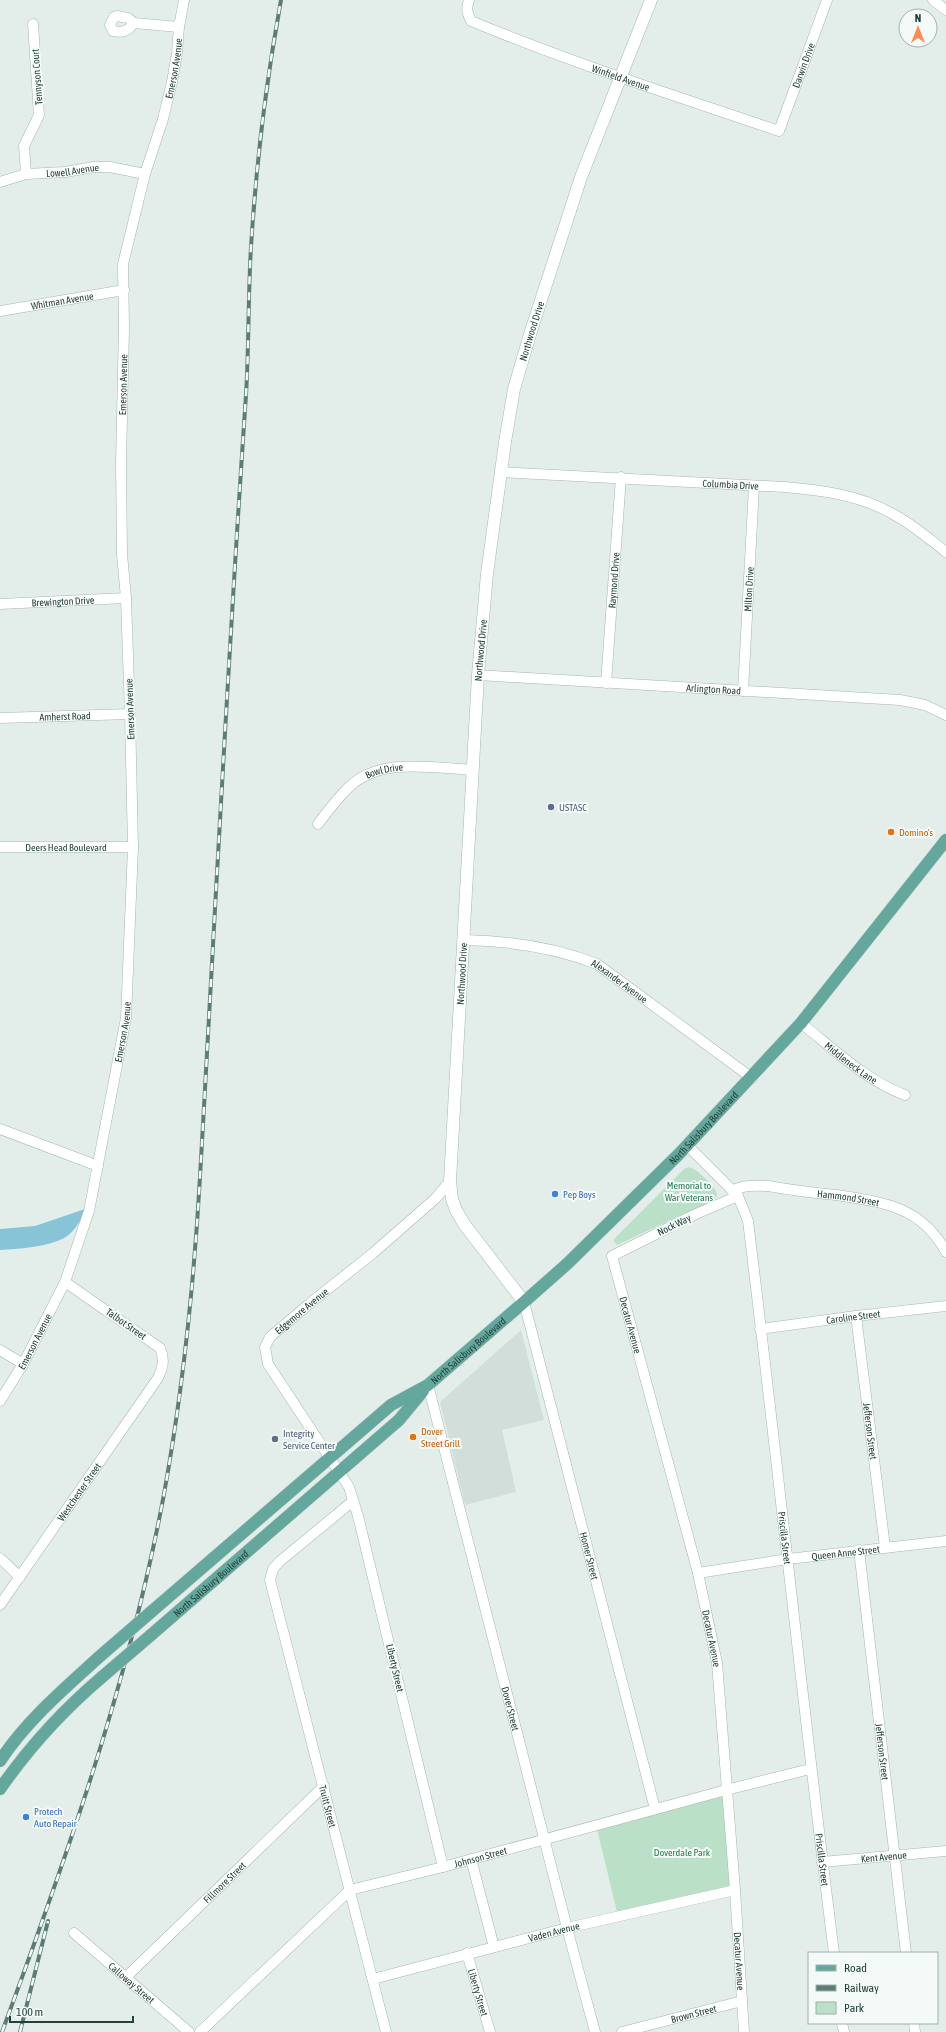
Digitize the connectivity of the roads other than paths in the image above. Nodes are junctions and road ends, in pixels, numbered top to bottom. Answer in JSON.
{"nodes":[{"id":1,"x":184,"y":0,"type":"edge"},
{"id":2,"x":469,"y":0,"type":"edge"},
{"id":3,"x":651,"y":0,"type":"edge"},
{"id":4,"x":827,"y":0,"type":"edge"},
{"id":5,"x":933,"y":0,"type":"edge"},
{"id":6,"x":946,"y":10,"type":"edge"},
{"id":7,"x":134,"y":23,"type":"dead end"},
{"id":8,"x":32,"y":24,"type":"dead end"},
{"id":9,"x":179,"y":27,"type":"junction"},
{"id":10,"x":621,"y":78,"type":"junction"},
{"id":11,"x":779,"y":131,"type":"joint"},
{"id":12,"x":26,"y":174,"type":"junction"},
{"id":13,"x":144,"y":174,"type":"junction"},
{"id":14,"x":0,"y":182,"type":"edge"},
{"id":15,"x":124,"y":290,"type":"junction"},
{"id":16,"x":0,"y":311,"type":"edge"},
{"id":17,"x":500,"y":472,"type":"junction"},
{"id":18,"x":621,"y":477,"type":"junction"},
{"id":19,"x":754,"y":486,"type":"junction"},
{"id":20,"x":946,"y":552,"type":"edge"},
{"id":21,"x":126,"y":598,"type":"junction"},
{"id":22,"x":0,"y":604,"type":"edge"},
{"id":23,"x":478,"y":675,"type":"junction"},
{"id":24,"x":606,"y":683,"type":"junction"},
{"id":25,"x":743,"y":691,"type":"junction"},
{"id":26,"x":130,"y":714,"type":"junction"},
{"id":27,"x":946,"y":715,"type":"edge"},
{"id":28,"x":0,"y":718,"type":"edge"},
{"id":29,"x":473,"y":770,"type":"junction"},
{"id":30,"x":318,"y":824,"type":"dead end"},
{"id":31,"x":946,"y":840,"type":"edge"},
{"id":32,"x":0,"y":847,"type":"edge"},
{"id":33,"x":133,"y":847,"type":"junction"},
{"id":34,"x":464,"y":940,"type":"junction"},
{"id":35,"x":801,"y":1023,"type":"junction"},
{"id":36,"x":752,"y":1078,"type":"junction"},
{"id":37,"x":905,"y":1095,"type":"dead end"},
{"id":38,"x":0,"y":1130,"type":"edge"},
{"id":39,"x":687,"y":1145,"type":"junction"},
{"id":40,"x":98,"y":1166,"type":"junction"},
{"id":41,"x":450,"y":1181,"type":"junction"},
{"id":42,"x":735,"y":1194,"type":"junction"},
{"id":43,"x":946,"y":1252,"type":"edge"},
{"id":44,"x":612,"y":1256,"type":"joint"},
{"id":45,"x":65,"y":1282,"type":"junction"},
{"id":46,"x":524,"y":1302,"type":"junction"},
{"id":47,"x":946,"y":1306,"type":"edge"},
{"id":48,"x":856,"y":1316,"type":"junction"},
{"id":49,"x":760,"y":1329,"type":"junction"},
{"id":50,"x":0,"y":1350,"type":"edge"},
{"id":51,"x":23,"y":1364,"type":"junction"},
{"id":52,"x":158,"y":1378,"type":"joint"},
{"id":53,"x":428,"y":1385,"type":"junction"},
{"id":54,"x":0,"y":1401,"type":"edge"},
{"id":55,"x":330,"y":1458,"type":"junction"},
{"id":56,"x":340,"y":1472,"type":"junction"},
{"id":57,"x":353,"y":1501,"type":"junction"},
{"id":58,"x":946,"y":1541,"type":"edge"},
{"id":59,"x":884,"y":1548,"type":"junction"},
{"id":60,"x":859,"y":1550,"type":"junction"},
{"id":61,"x":0,"y":1558,"type":"edge"},
{"id":62,"x":788,"y":1559,"type":"junction"},
{"id":63,"x":698,"y":1573,"type":"junction"},
{"id":64,"x":20,"y":1577,"type":"junction"},
{"id":65,"x":0,"y":1605,"type":"edge"},
{"id":66,"x":0,"y":1761,"type":"edge"},
{"id":67,"x":810,"y":1769,"type":"junction"},
{"id":68,"x":324,"y":1786,"type":"junction"},
{"id":69,"x":0,"y":1789,"type":"edge"},
{"id":70,"x":726,"y":1790,"type":"junction"},
{"id":71,"x":655,"y":1809,"type":"junction"},
{"id":72,"x":544,"y":1839,"type":"junction"},
{"id":73,"x":946,"y":1851,"type":"edge"},
{"id":74,"x":896,"y":1856,"type":"junction"},
{"id":75,"x":471,"y":1859,"type":"junction"},
{"id":76,"x":822,"y":1862,"type":"junction"},
{"id":77,"x":443,"y":1867,"type":"junction"},
{"id":78,"x":350,"y":1890,"type":"junction"},
{"id":79,"x":735,"y":1890,"type":"junction"},
{"id":80,"x":566,"y":1928,"type":"junction"},
{"id":81,"x":74,"y":1933,"type":"dead end"},
{"id":82,"x":494,"y":1947,"type":"junction"},
{"id":83,"x":834,"y":1952,"type":"edge"},
{"id":84,"x":906,"y":1952,"type":"edge"},
{"id":85,"x":467,"y":1953,"type":"junction"},
{"id":86,"x":125,"y":1978,"type":"junction"},
{"id":87,"x":373,"y":1979,"type":"junction"},
{"id":88,"x":742,"y":2001,"type":"junction"},
{"id":89,"x":189,"y":2032,"type":"edge"},
{"id":90,"x":200,"y":2032,"type":"edge"},
{"id":91,"x":386,"y":2032,"type":"edge"},
{"id":92,"x":490,"y":2032,"type":"edge"},
{"id":93,"x":595,"y":2032,"type":"edge"},
{"id":94,"x":622,"y":2032,"type":"edge"},
{"id":95,"x":744,"y":2032,"type":"edge"}],
"edges":[{"from":1,"to":9,"type":"street","name":"Emerson Avenue"},
{"from":2,"to":10,"type":"street","name":"Winfield Avenue"},
{"from":3,"to":10,"type":"street","name":"Northwood Drive"},
{"from":4,"to":11,"type":"street","name":"Darwin Drive"},
{"from":5,"to":6,"type":"street"},
{"from":7,"to":9,"type":"street"},
{"from":8,"to":12,"type":"street","name":"Tennyson Court"},
{"from":9,"to":13,"type":"street","name":"Emerson Avenue"},
{"from":10,"to":11,"type":"street","name":"Winfield Avenue"},
{"from":10,"to":17,"type":"street","name":"Northwood Drive"},
{"from":12,"to":13,"type":"street","name":"Lowell Avenue"},
{"from":12,"to":14,"type":"street","name":"Lowell Avenue"},
{"from":13,"to":15,"type":"street","name":"Emerson Avenue"},
{"from":15,"to":16,"type":"street","name":"Whitman Avenue"},
{"from":15,"to":21,"type":"street","name":"Emerson Avenue"},
{"from":17,"to":18,"type":"street","name":"Columbia Drive"},
{"from":17,"to":23,"type":"street","name":"Northwood Drive"},
{"from":18,"to":19,"type":"street","name":"Columbia Drive"},
{"from":18,"to":24,"type":"street","name":"Raymond Drive"},
{"from":19,"to":20,"type":"street","name":"Columbia Drive"},
{"from":19,"to":25,"type":"street","name":"Milton Drive"},
{"from":21,"to":22,"type":"street","name":"Brewington Drive"},
{"from":21,"to":26,"type":"street","name":"Emerson Avenue"},
{"from":23,"to":24,"type":"street","name":"Arlington Road"},
{"from":23,"to":29,"type":"street","name":"Northwood Drive"},
{"from":24,"to":25,"type":"street","name":"Arlington Road"},
{"from":25,"to":27,"type":"street","name":"Arlington Road"},
{"from":26,"to":28,"type":"street","name":"Amherst Road"},
{"from":26,"to":33,"type":"street","name":"Emerson Avenue"},
{"from":29,"to":30,"type":"street","name":"Bowl Drive"},
{"from":29,"to":34,"type":"street","name":"Northwood Drive"},
{"from":31,"to":35,"type":"main road","name":"North Salisbury Boulevard"},
{"from":32,"to":33,"type":"street","name":"Deers Head Boulevard"},
{"from":33,"to":40,"type":"street","name":"Emerson Avenue"},
{"from":34,"to":36,"type":"street","name":"Alexander Avenue"},
{"from":34,"to":41,"type":"street","name":"Northwood Drive"},
{"from":35,"to":36,"type":"main road","name":"North Salisbury Boulevard"},
{"from":35,"to":37,"type":"street","name":"Middleneck Lane"},
{"from":36,"to":39,"type":"main road","name":"North Salisbury Boulevard"},
{"from":38,"to":40,"type":"street"},
{"from":39,"to":42,"type":"street","name":"Priscilla Street"},
{"from":39,"to":46,"type":"main road","name":"North Salisbury Boulevard"},
{"from":40,"to":45,"type":"street","name":"Emerson Avenue"},
{"from":41,"to":46,"type":"street","name":"Northwood Drive"},
{"from":41,"to":55,"type":"street","name":"Edgemore Avenue"},
{"from":42,"to":43,"type":"street","name":"Hammond Street"},
{"from":42,"to":44,"type":"street","name":"Nock Way"},
{"from":42,"to":49,"type":"street","name":"Priscilla Street"},
{"from":44,"to":63,"type":"street","name":"Decatur Avenue"},
{"from":45,"to":51,"type":"street","name":"Emerson Avenue"},
{"from":45,"to":52,"type":"street","name":"Talbot Street"},
{"from":46,"to":53,"type":"main road","name":"North Salisbury Boulevard"},
{"from":46,"to":71,"type":"street","name":"Homer Street"},
{"from":47,"to":48,"type":"street","name":"Caroline Street"},
{"from":48,"to":49,"type":"street","name":"Caroline Street"},
{"from":48,"to":59,"type":"street","name":"Jefferson Street"},
{"from":49,"to":62,"type":"street","name":"Priscilla Street"},
{"from":50,"to":51,"type":"street"},
{"from":51,"to":54,"type":"street","name":"Emerson Avenue"},
{"from":52,"to":64,"type":"street","name":"Westchester Street"},
{"from":53,"to":55,"type":"main road","name":"North Salisbury Boulevard"},
{"from":53,"to":56,"type":"main road","name":"North Salisbury Boulevard"},
{"from":53,"to":72,"type":"street","name":"Dover Street"},
{"from":55,"to":56,"type":"street","name":"Edgemore Avenue"},
{"from":55,"to":66,"type":"main road","name":"North Salisbury Boulevard","bridge":true},
{"from":56,"to":57,"type":"street","name":"Liberty Street"},
{"from":56,"to":69,"type":"main road","name":"North Salisbury Boulevard","bridge":true},
{"from":57,"to":68,"type":"street","name":"Truitt Street"},
{"from":57,"to":77,"type":"street","name":"Liberty Street"},
{"from":58,"to":59,"type":"street","name":"Queen Anne Street"},
{"from":59,"to":60,"type":"street","name":"Queen Anne Street"},
{"from":60,"to":62,"type":"street","name":"Queen Anne Street"},
{"from":60,"to":74,"type":"street","name":"Jefferson Street"},
{"from":61,"to":64,"type":"street"},
{"from":62,"to":63,"type":"street","name":"Queen Anne Street"},
{"from":62,"to":67,"type":"street","name":"Priscilla Street"},
{"from":63,"to":70,"type":"street","name":"Decatur Avenue"},
{"from":64,"to":65,"type":"street","name":"Westchester Street"},
{"from":67,"to":70,"type":"street","name":"Johnson Street"},
{"from":67,"to":76,"type":"street","name":"Priscilla Street"},
{"from":68,"to":78,"type":"street","name":"Truitt Street"},
{"from":68,"to":86,"type":"street","name":"Fillmore Street"},
{"from":70,"to":71,"type":"street","name":"Johnson Street"},
{"from":70,"to":79,"type":"street","name":"Decatur Avenue"},
{"from":71,"to":72,"type":"street","name":"Johnson Street"},
{"from":72,"to":75,"type":"street","name":"Johnson Street"},
{"from":72,"to":80,"type":"street","name":"Dover Street"},
{"from":73,"to":74,"type":"street","name":"Kent Avenue"},
{"from":74,"to":76,"type":"street","name":"Kent Avenue"},
{"from":74,"to":84,"type":"street","name":"Jefferson Street"},
{"from":75,"to":77,"type":"street","name":"Johnson Street"},
{"from":75,"to":82,"type":"street"},
{"from":76,"to":83,"type":"street","name":"Priscilla Street"},
{"from":77,"to":78,"type":"street","name":"Johnson Street"},
{"from":78,"to":87,"type":"street","name":"Truitt Street"},
{"from":78,"to":90,"type":"street","name":"Johnson Street"},
{"from":79,"to":80,"type":"street","name":"Vaden Avenue"},
{"from":79,"to":88,"type":"street","name":"Decatur Avenue"},
{"from":80,"to":82,"type":"street","name":"Vaden Avenue"},
{"from":80,"to":93,"type":"street","name":"Dover Street"},
{"from":81,"to":86,"type":"street","name":"Calloway Street"},
{"from":82,"to":85,"type":"street","name":"Vaden Avenue"},
{"from":85,"to":87,"type":"street","name":"Vaden Avenue"},
{"from":85,"to":92,"type":"street","name":"Liberty Street"},
{"from":86,"to":89,"type":"street","name":"Calloway Street"},
{"from":87,"to":91,"type":"street","name":"Truitt Street"},
{"from":88,"to":94,"type":"street","name":"Brown Street"},
{"from":88,"to":95,"type":"street","name":"Decatur Avenue"}]}
